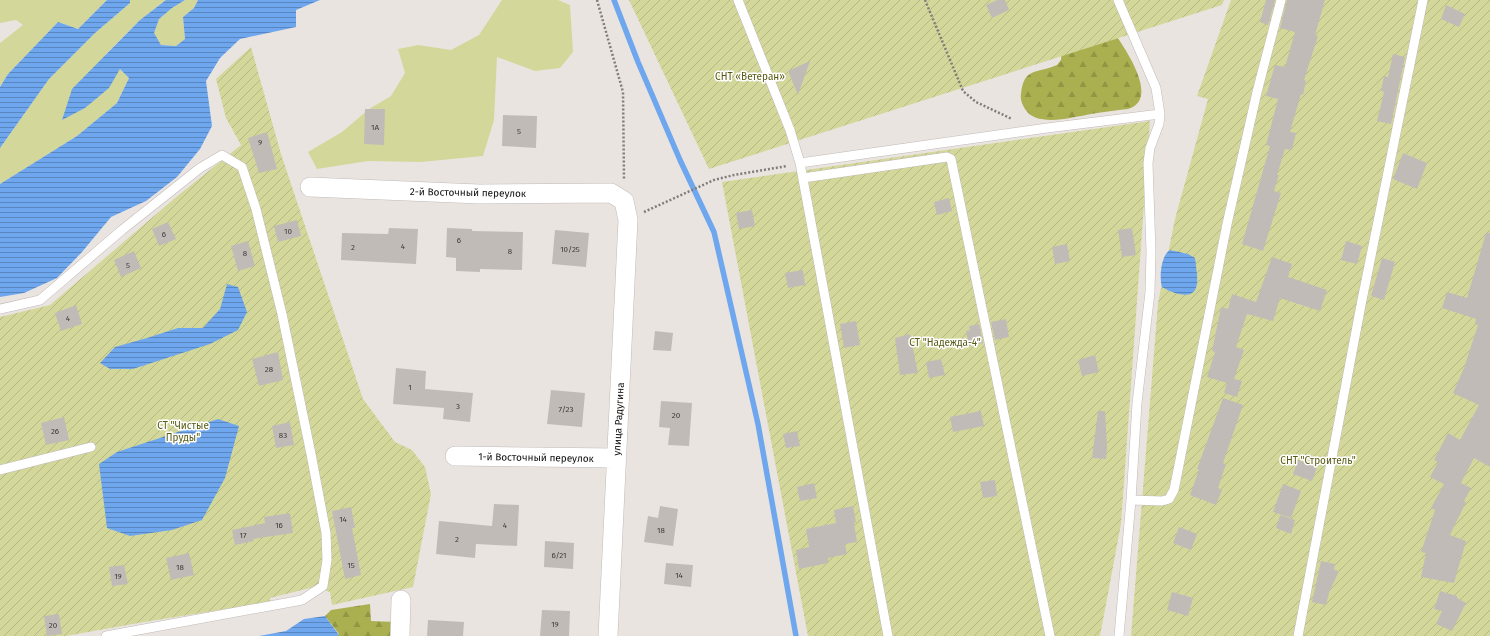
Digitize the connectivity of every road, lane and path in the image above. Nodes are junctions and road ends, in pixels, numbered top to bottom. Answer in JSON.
{"nodes":[{"id":1,"x":597,"y":0,"type":"edge"},
{"id":2,"x":738,"y":0,"type":"edge"},
{"id":3,"x":925,"y":0,"type":"edge"},
{"id":4,"x":1118,"y":0,"type":"edge"},
{"id":5,"x":1281,"y":0,"type":"edge"},
{"id":6,"x":1423,"y":0,"type":"edge"},
{"id":7,"x":1160,"y":114,"type":"junction"},
{"id":8,"x":1017,"y":120,"type":"dead end"},
{"id":9,"x":800,"y":163,"type":"junction"},
{"id":10,"x":803,"y":178,"type":"junction"},
{"id":11,"x":310,"y":188,"type":"dead end"},
{"id":12,"x":624,"y":201,"type":"junction"},
{"id":13,"x":628,"y":220,"type":"junction"},
{"id":14,"x":0,"y":309,"type":"edge"},
{"id":15,"x":91,"y":447,"type":"dead end"},
{"id":16,"x":455,"y":456,"type":"dead end"},
{"id":17,"x":617,"y":458,"type":"junction"},
{"id":18,"x":0,"y":470,"type":"edge"},
{"id":19,"x":1131,"y":500,"type":"junction"},
{"id":20,"x":401,"y":600,"type":"dead end"},
{"id":21,"x":106,"y":636,"type":"edge"},
{"id":22,"x":400,"y":636,"type":"edge"},
{"id":23,"x":608,"y":636,"type":"edge"},
{"id":24,"x":888,"y":636,"type":"edge"},
{"id":25,"x":1050,"y":636,"type":"edge"},
{"id":26,"x":1119,"y":636,"type":"edge"},
{"id":27,"x":1298,"y":636,"type":"edge"}],
"edges":[{"from":1,"to":12,"type":"path"},
{"from":2,"to":9,"type":"lane"},
{"from":3,"to":8,"type":"path"},
{"from":4,"to":7,"type":"lane"},
{"from":5,"to":19,"type":"lane"},
{"from":6,"to":27,"type":"lane"},
{"from":7,"to":9,"type":"lane"},
{"from":7,"to":19,"type":"lane"},
{"from":9,"to":10,"type":"lane"},
{"from":9,"to":13,"type":"path"},
{"from":10,"to":24,"type":"lane"},
{"from":10,"to":25,"type":"lane"},
{"from":11,"to":12,"type":"street","name":"2-й Восточный переулок"},
{"from":12,"to":13,"type":"street","name":"улица Радугина"},
{"from":13,"to":17,"type":"street","name":"улица Радугина"},
{"from":14,"to":21,"type":"lane"},
{"from":15,"to":18,"type":"lane"},
{"from":16,"to":17,"type":"street","name":"1-й Восточный переулок"},
{"from":17,"to":23,"type":"street","name":"улица Радугина"},
{"from":19,"to":26,"type":"lane"},
{"from":20,"to":22,"type":"street"}]}
